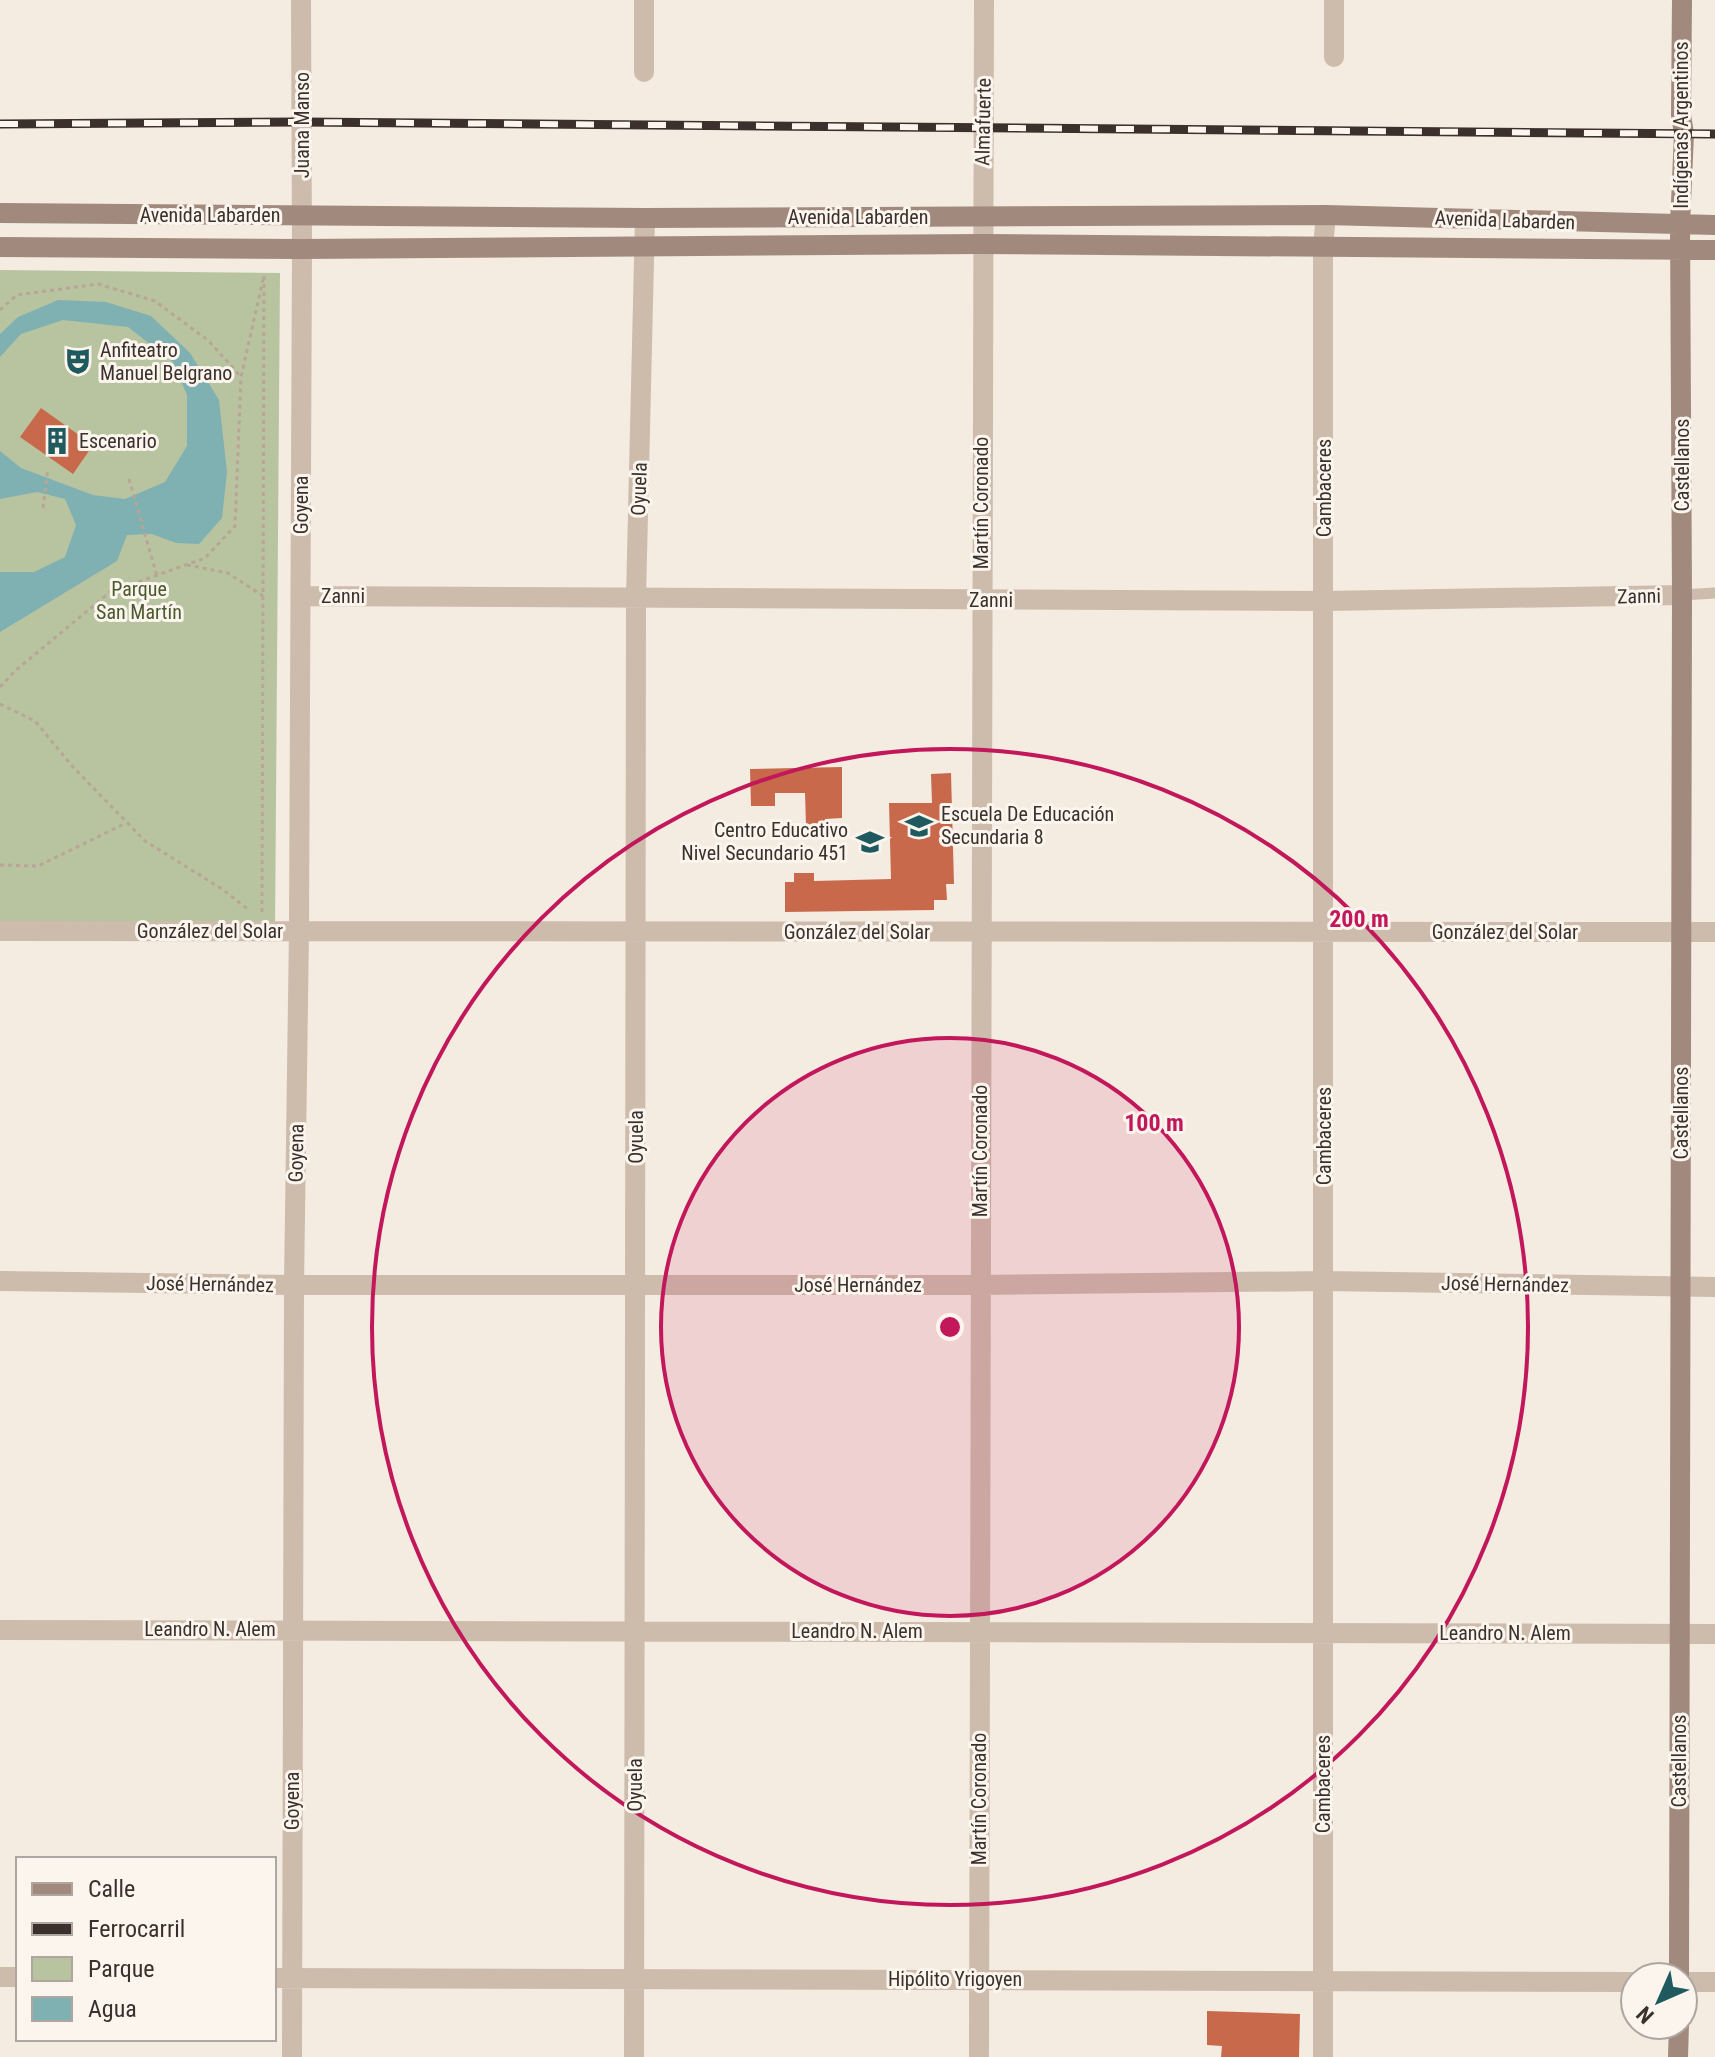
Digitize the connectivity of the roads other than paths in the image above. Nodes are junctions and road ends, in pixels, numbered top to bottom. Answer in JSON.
{"nodes":[{"id":1,"x":301,"y":0,"type":"edge"},
{"id":2,"x":644,"y":0,"type":"edge"},
{"id":3,"x":984,"y":0,"type":"edge"},
{"id":4,"x":1334,"y":0,"type":"edge"},
{"id":5,"x":1682,"y":0,"type":"edge"},
{"id":6,"x":1334,"y":57,"type":"dead end"},
{"id":7,"x":644,"y":72,"type":"dead end"},
{"id":8,"x":0,"y":213,"type":"edge"},
{"id":9,"x":302,"y":215,"type":"junction"},
{"id":10,"x":1326,"y":215,"type":"junction"},
{"id":11,"x":981,"y":217,"type":"junction"},
{"id":12,"x":645,"y":218,"type":"junction"},
{"id":13,"x":1680,"y":225,"type":"junction"},
{"id":14,"x":1715,"y":225,"type":"edge"},
{"id":15,"x":981,"y":244,"type":"junction"},
{"id":16,"x":645,"y":246,"type":"junction"},
{"id":17,"x":1323,"y":246,"type":"junction"},
{"id":18,"x":0,"y":247,"type":"edge"},
{"id":19,"x":302,"y":249,"type":"junction"},
{"id":20,"x":1681,"y":250,"type":"junction"},
{"id":21,"x":1715,"y":250,"type":"edge"},
{"id":22,"x":1715,"y":593,"type":"edge"},
{"id":23,"x":1682,"y":595,"type":"junction"},
{"id":24,"x":301,"y":596,"type":"junction"},
{"id":25,"x":636,"y":598,"type":"junction"},
{"id":26,"x":981,"y":600,"type":"junction"},
{"id":27,"x":1325,"y":601,"type":"junction"},
{"id":28,"x":0,"y":931,"type":"edge"},
{"id":29,"x":299,"y":931,"type":"junction"},
{"id":30,"x":636,"y":931,"type":"junction"},
{"id":31,"x":980,"y":932,"type":"junction"},
{"id":32,"x":1324,"y":932,"type":"junction"},
{"id":33,"x":1681,"y":932,"type":"junction"},
{"id":34,"x":1715,"y":932,"type":"edge"},
{"id":35,"x":0,"y":1281,"type":"edge"},
{"id":36,"x":1324,"y":1281,"type":"junction"},
{"id":37,"x":635,"y":1284,"type":"junction"},
{"id":38,"x":294,"y":1285,"type":"junction"},
{"id":39,"x":980,"y":1285,"type":"junction"},
{"id":40,"x":1680,"y":1286,"type":"junction"},
{"id":41,"x":1715,"y":1287,"type":"edge"},
{"id":42,"x":293,"y":1629,"type":"junction"},
{"id":43,"x":0,"y":1630,"type":"edge"},
{"id":44,"x":635,"y":1631,"type":"junction"},
{"id":45,"x":979,"y":1632,"type":"junction"},
{"id":46,"x":1323,"y":1632,"type":"junction"},
{"id":47,"x":1679,"y":1634,"type":"junction"},
{"id":48,"x":1715,"y":1634,"type":"edge"},
{"id":49,"x":1679,"y":1961,"type":"edge"},
{"id":50,"x":283,"y":1978,"type":"edge"},
{"id":51,"x":634,"y":1978,"type":"junction"},
{"id":52,"x":979,"y":1979,"type":"junction"},
{"id":53,"x":1323,"y":1980,"type":"junction"},
{"id":54,"x":1619,"y":1982,"type":"edge"},
{"id":55,"x":292,"y":2057,"type":"edge"},
{"id":56,"x":634,"y":2057,"type":"edge"},
{"id":57,"x":979,"y":2057,"type":"edge"},
{"id":58,"x":1323,"y":2057,"type":"edge"}],
"edges":[{"from":1,"to":9,"type":"street","name":"Juana Manso"},
{"from":2,"to":7,"type":"street"},
{"from":3,"to":11,"type":"street","name":"Almafuerte"},
{"from":4,"to":6,"type":"street"},
{"from":5,"to":13,"type":"street","name":"Indígenas Argentinos"},
{"from":8,"to":9,"type":"street","name":"Avenida Labarden"},
{"from":9,"to":12,"type":"street","name":"Avenida Labarden"},
{"from":9,"to":19,"type":"street","name":"Juana Manso"},
{"from":10,"to":11,"type":"street","name":"Avenida Labarden"},
{"from":10,"to":13,"type":"street","name":"Avenida Labarden"},
{"from":10,"to":17,"type":"street","name":"Cambaceres"},
{"from":11,"to":12,"type":"street","name":"Avenida Labarden"},
{"from":11,"to":15,"type":"street","name":"Almafuerte"},
{"from":12,"to":16,"type":"street","name":"Oyuela"},
{"from":13,"to":14,"type":"street","name":"Avenida Labarden"},
{"from":13,"to":20,"type":"street","name":"Indígenas Argentinos"},
{"from":15,"to":16,"type":"street","name":"Avenida Labarden"},
{"from":15,"to":17,"type":"street","name":"Avenida Labarden"},
{"from":15,"to":26,"type":"street","name":"Martín Coronado"},
{"from":16,"to":19,"type":"street","name":"Avenida Labarden"},
{"from":16,"to":25,"type":"street","name":"Oyuela"},
{"from":17,"to":20,"type":"street","name":"Avenida Labarden"},
{"from":17,"to":27,"type":"street","name":"Cambaceres"},
{"from":18,"to":19,"type":"street","name":"Avenida Labarden"},
{"from":19,"to":24,"type":"street","name":"Goyena"},
{"from":20,"to":21,"type":"street","name":"Avenida Labarden"},
{"from":20,"to":23,"type":"street","name":"Castellanos"},
{"from":22,"to":23,"type":"lane"},
{"from":23,"to":27,"type":"street","name":"Zanni"},
{"from":23,"to":33,"type":"street","name":"Castellanos"},
{"from":24,"to":25,"type":"street","name":"Zanni"},
{"from":24,"to":29,"type":"street","name":"Goyena"},
{"from":25,"to":26,"type":"street","name":"Zanni"},
{"from":25,"to":30,"type":"street","name":"Oyuela"},
{"from":26,"to":27,"type":"street","name":"Zanni"},
{"from":26,"to":31,"type":"street","name":"Martín Coronado"},
{"from":27,"to":32,"type":"street","name":"Cambaceres"},
{"from":28,"to":29,"type":"street","name":"González del Solar"},
{"from":29,"to":30,"type":"street","name":"González del Solar"},
{"from":29,"to":38,"type":"street","name":"Goyena"},
{"from":30,"to":31,"type":"street","name":"González del Solar"},
{"from":30,"to":37,"type":"street","name":"Oyuela"},
{"from":31,"to":32,"type":"street","name":"González del Solar"},
{"from":31,"to":39,"type":"street","name":"Martín Coronado"},
{"from":32,"to":33,"type":"street","name":"González del Solar"},
{"from":32,"to":36,"type":"street","name":"Cambaceres"},
{"from":33,"to":34,"type":"street","name":"González del Solar"},
{"from":33,"to":40,"type":"street","name":"Castellanos"},
{"from":35,"to":38,"type":"street","name":"José Hernández"},
{"from":36,"to":39,"type":"street","name":"José Hernández"},
{"from":36,"to":40,"type":"street","name":"José Hernández"},
{"from":36,"to":46,"type":"street","name":"Cambaceres"},
{"from":37,"to":38,"type":"street","name":"José Hernández"},
{"from":37,"to":39,"type":"street","name":"José Hernández"},
{"from":37,"to":44,"type":"street","name":"Oyuela"},
{"from":38,"to":42,"type":"street","name":"Goyena"},
{"from":39,"to":45,"type":"street","name":"Martín Coronado"},
{"from":40,"to":41,"type":"street","name":"José Hernández"},
{"from":40,"to":47,"type":"street","name":"Castellanos"},
{"from":42,"to":43,"type":"street","name":"Leandro N. Alem"},
{"from":42,"to":44,"type":"street","name":"Leandro N. Alem"},
{"from":42,"to":50,"type":"street","name":"Goyena"},
{"from":44,"to":45,"type":"street","name":"Leandro N. Alem"},
{"from":44,"to":51,"type":"street","name":"Oyuela"},
{"from":45,"to":46,"type":"street","name":"Leandro N. Alem"},
{"from":45,"to":52,"type":"street","name":"Martín Coronado"},
{"from":46,"to":47,"type":"street","name":"Leandro N. Alem"},
{"from":46,"to":53,"type":"street","name":"Cambaceres"},
{"from":47,"to":48,"type":"street","name":"Leandro N. Alem"},
{"from":47,"to":49,"type":"street","name":"Castellanos"},
{"from":50,"to":51,"type":"street","name":"Hipólito Yrigoyen"},
{"from":50,"to":55,"type":"street","name":"Goyena"},
{"from":51,"to":52,"type":"street","name":"Hipólito Yrigoyen"},
{"from":51,"to":56,"type":"street","name":"Oyuela"},
{"from":52,"to":53,"type":"street","name":"Hipólito Yrigoyen"},
{"from":52,"to":57,"type":"street","name":"Martín Coronado"},
{"from":53,"to":54,"type":"street","name":"Hipólito Yrigoyen"},
{"from":53,"to":58,"type":"street","name":"Cambaceres"}]}
